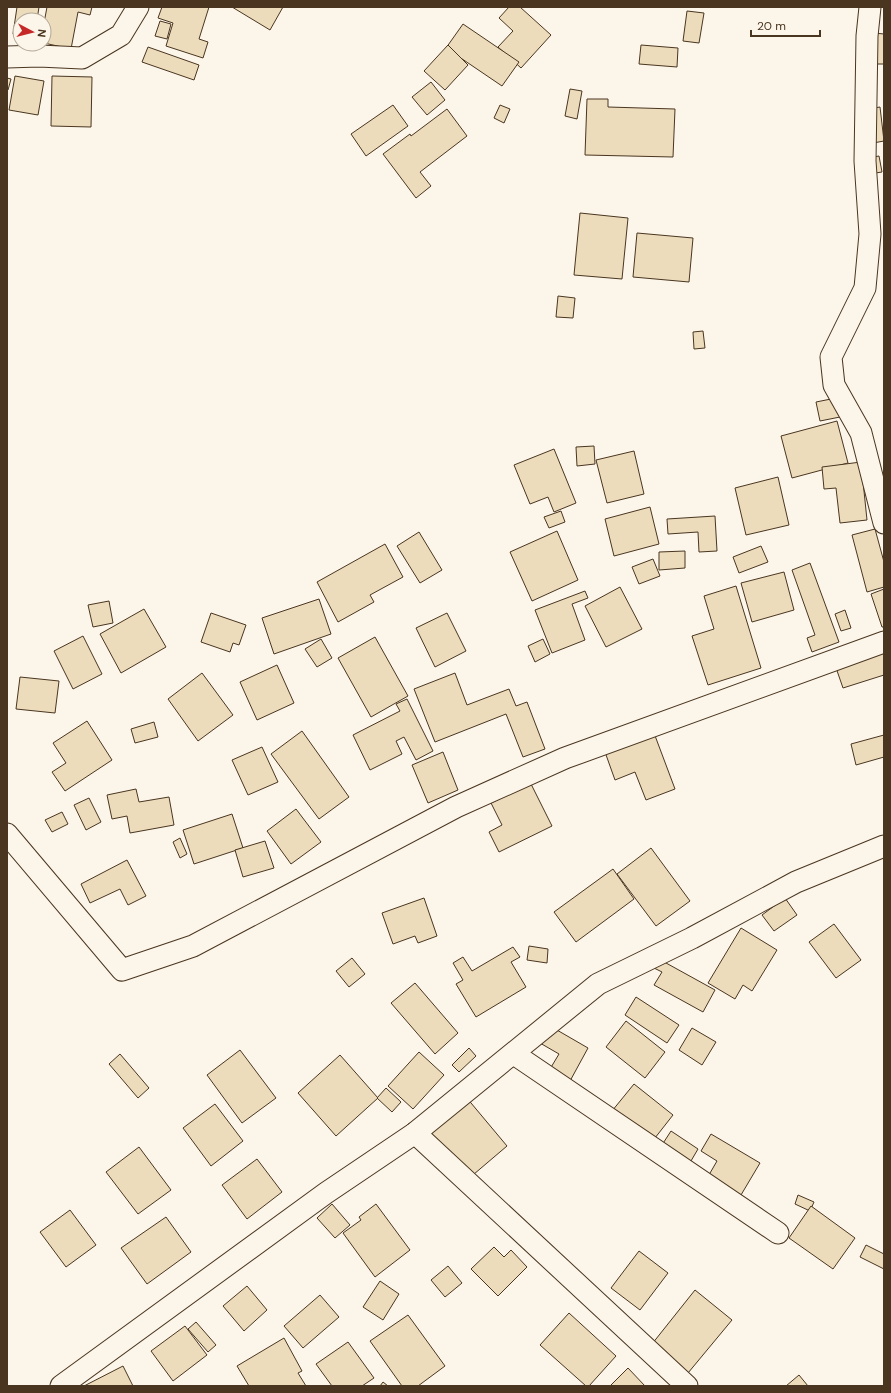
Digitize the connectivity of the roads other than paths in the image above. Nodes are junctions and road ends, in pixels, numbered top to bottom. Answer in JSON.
{"nodes":[{"id":1,"x":138,"y":7,"type":"edge"},
{"id":2,"x":870,"y":7,"type":"edge"},
{"id":3,"x":7,"y":57,"type":"edge"},
{"id":4,"x":884,"y":523,"type":"edge"},
{"id":5,"x":884,"y":642,"type":"edge"},
{"id":6,"x":7,"y":834,"type":"edge"},
{"id":7,"x":884,"y":846,"type":"edge"},
{"id":8,"x":514,"y":1054,"type":"junction"},
{"id":9,"x":415,"y":1133,"type":"junction"},
{"id":10,"x":778,"y":1233,"type":"dead end"},
{"id":11,"x":61,"y":1386,"type":"edge"},
{"id":12,"x":687,"y":1386,"type":"edge"}],
"edges":[{"from":1,"to":3,"type":"street"},
{"from":2,"to":4,"type":"street"},
{"from":5,"to":6,"type":"street"},
{"from":7,"to":8,"type":"street"},
{"from":8,"to":9,"type":"street"},
{"from":8,"to":10,"type":"street"},
{"from":9,"to":11,"type":"street"},
{"from":9,"to":12,"type":"street"}]}
